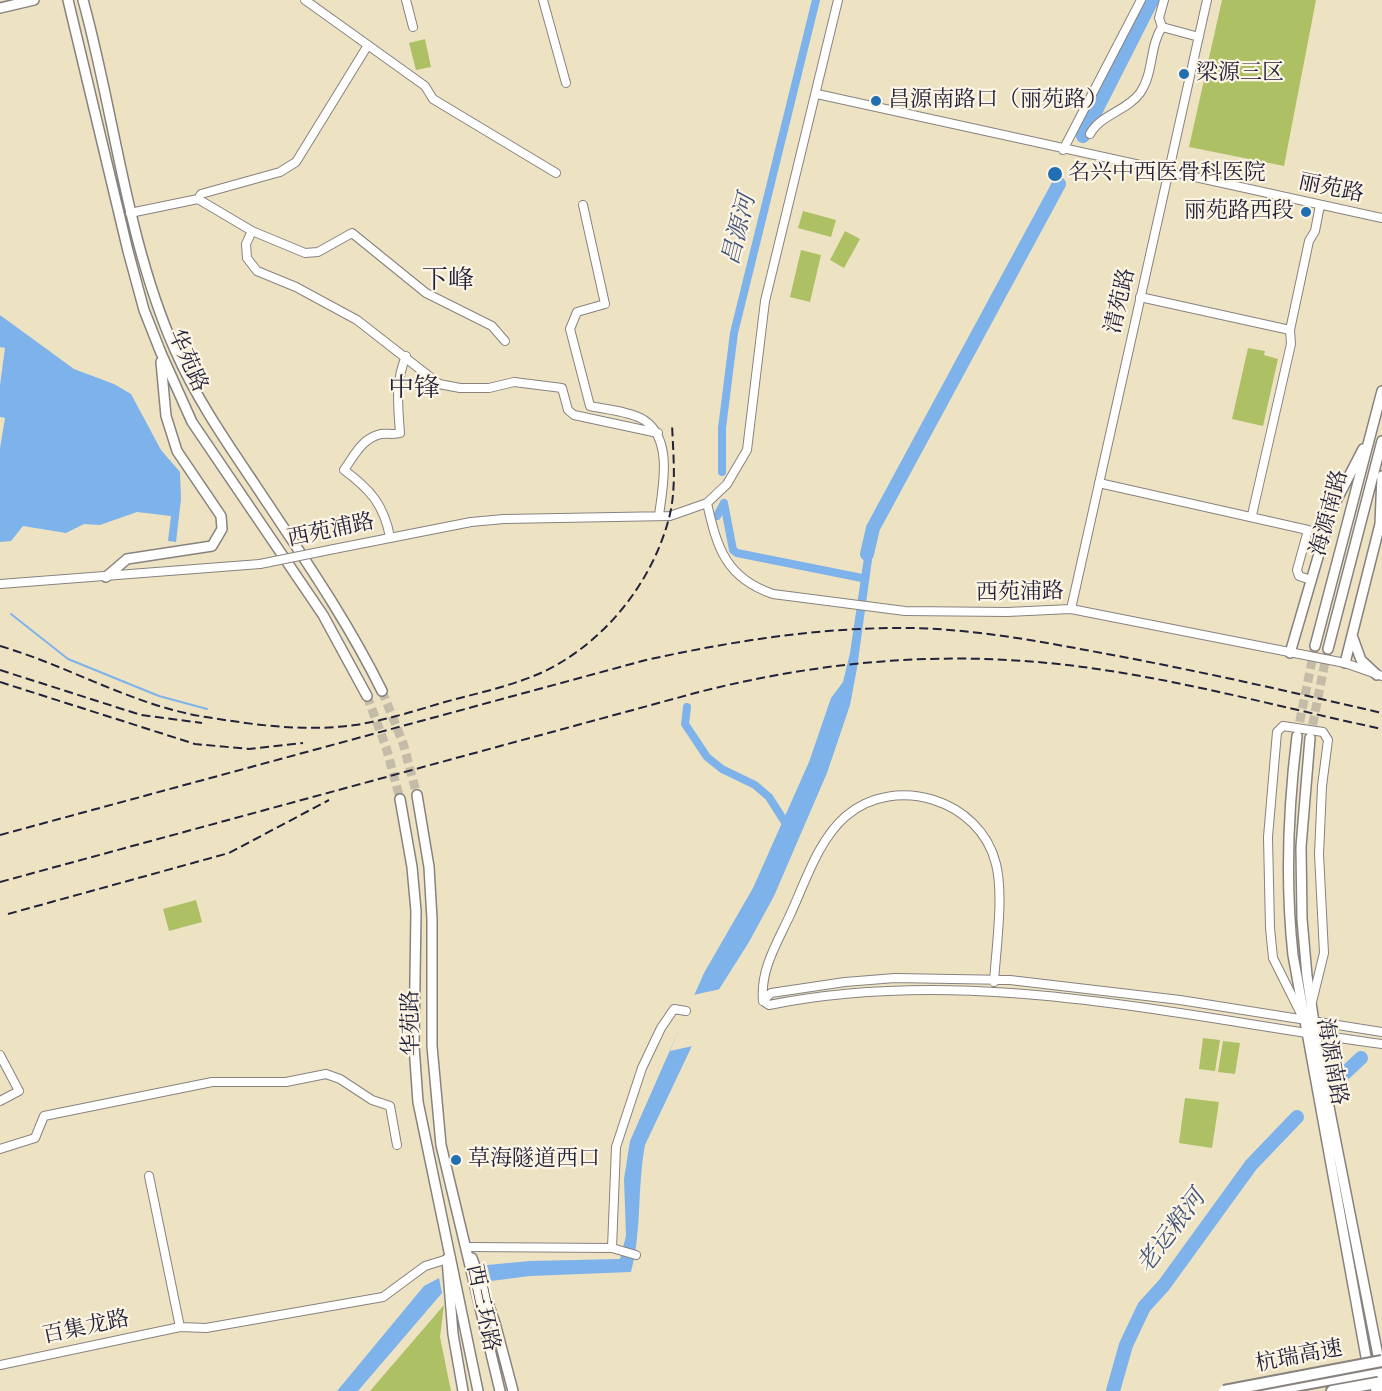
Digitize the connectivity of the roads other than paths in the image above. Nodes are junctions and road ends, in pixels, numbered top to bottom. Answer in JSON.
{"nodes":[{"id":1,"x":34,"y":0,"type":"edge"},
{"id":2,"x":68,"y":0,"type":"edge"},
{"id":3,"x":83,"y":0,"type":"edge"},
{"id":4,"x":305,"y":0,"type":"edge"},
{"id":5,"x":406,"y":0,"type":"edge"},
{"id":6,"x":543,"y":0,"type":"edge"},
{"id":7,"x":838,"y":0,"type":"edge"},
{"id":8,"x":1141,"y":0,"type":"edge"},
{"id":9,"x":1164,"y":0,"type":"edge"},
{"id":10,"x":1207,"y":0,"type":"edge"},
{"id":11,"x":0,"y":8,"type":"edge"},
{"id":12,"x":413,"y":27,"type":"dead end"},
{"id":13,"x":1162,"y":27,"type":"junction"},
{"id":14,"x":1199,"y":37,"type":"junction"},
{"id":15,"x":368,"y":45,"type":"junction"},
{"id":16,"x":566,"y":83,"type":"dead end"},
{"id":17,"x":817,"y":94,"type":"junction"},
{"id":18,"x":1090,"y":134,"type":"dead end"},
{"id":19,"x":1063,"y":150,"type":"junction"},
{"id":20,"x":556,"y":173,"type":"dead end"},
{"id":21,"x":1168,"y":173,"type":"junction"},
{"id":22,"x":198,"y":199,"type":"junction"},
{"id":23,"x":583,"y":205,"type":"dead end"},
{"id":24,"x":1320,"y":205,"type":"junction"},
{"id":25,"x":130,"y":213,"type":"junction"},
{"id":26,"x":1382,"y":219,"type":"edge"},
{"id":27,"x":252,"y":231,"type":"junction"},
{"id":28,"x":1140,"y":297,"type":"junction"},
{"id":29,"x":1290,"y":330,"type":"junction"},
{"id":30,"x":505,"y":341,"type":"dead end"},
{"id":31,"x":161,"y":353,"type":"junction"},
{"id":32,"x":406,"y":356,"type":"junction"},
{"id":33,"x":1382,"y":391,"type":"edge"},
{"id":34,"x":658,"y":433,"type":"junction"},
{"id":35,"x":1371,"y":433,"type":"junction"},
{"id":36,"x":1382,"y":441,"type":"edge"},
{"id":37,"x":1382,"y":476,"type":"edge"},
{"id":38,"x":1099,"y":483,"type":"junction"},
{"id":39,"x":707,"y":502,"type":"junction"},
{"id":40,"x":659,"y":515,"type":"junction"},
{"id":41,"x":1252,"y":515,"type":"junction"},
{"id":42,"x":1380,"y":529,"type":"edge"},
{"id":43,"x":390,"y":537,"type":"junction"},
{"id":44,"x":106,"y":577,"type":"junction"},
{"id":45,"x":1311,"y":580,"type":"junction"},
{"id":46,"x":0,"y":584,"type":"edge"},
{"id":47,"x":1071,"y":609,"type":"junction"},
{"id":48,"x":1352,"y":635,"type":"junction"},
{"id":49,"x":1315,"y":646,"type":"tunnel mouth"},
{"id":50,"x":1328,"y":649,"type":"tunnel mouth"},
{"id":51,"x":1290,"y":653,"type":"junction"},
{"id":52,"x":1345,"y":663,"type":"junction"},
{"id":53,"x":1380,"y":676,"type":"edge"},
{"id":54,"x":382,"y":691,"type":"tunnel mouth"},
{"id":55,"x":367,"y":696,"type":"tunnel mouth"},
{"id":56,"x":1297,"y":736,"type":"tunnel mouth"},
{"id":57,"x":1310,"y":738,"type":"tunnel mouth"},
{"id":58,"x":417,"y":795,"type":"tunnel mouth"},
{"id":59,"x":400,"y":799,"type":"tunnel mouth"},
{"id":60,"x":995,"y":979,"type":"junction"},
{"id":61,"x":994,"y":991,"type":"junction"},
{"id":62,"x":764,"y":1001,"type":"junction"},
{"id":63,"x":1311,"y":1006,"type":"junction"},
{"id":64,"x":686,"y":1011,"type":"dead end"},
{"id":65,"x":1303,"y":1019,"type":"junction"},
{"id":66,"x":1313,"y":1022,"type":"junction"},
{"id":67,"x":1382,"y":1032,"type":"edge"},
{"id":68,"x":1311,"y":1034,"type":"junction"},
{"id":69,"x":1382,"y":1044,"type":"edge"},
{"id":70,"x":0,"y":1055,"type":"edge"},
{"id":71,"x":0,"y":1101,"type":"edge"},
{"id":72,"x":397,"y":1145,"type":"dead end"},
{"id":73,"x":0,"y":1149,"type":"edge"},
{"id":74,"x":149,"y":1176,"type":"dead end"},
{"id":75,"x":467,"y":1247,"type":"junction"},
{"id":76,"x":615,"y":1250,"type":"junction"},
{"id":77,"x":636,"y":1255,"type":"dead end"},
{"id":78,"x":449,"y":1258,"type":"junction"},
{"id":79,"x":180,"y":1327,"type":"junction"},
{"id":80,"x":0,"y":1365,"type":"edge"},
{"id":81,"x":1382,"y":1369,"type":"edge"},
{"id":82,"x":1374,"y":1384,"type":"edge"},
{"id":83,"x":1382,"y":1390,"type":"edge"},
{"id":84,"x":463,"y":1391,"type":"edge"},
{"id":85,"x":478,"y":1391,"type":"edge"},
{"id":86,"x":500,"y":1391,"type":"edge"},
{"id":87,"x":513,"y":1391,"type":"edge"},
{"id":88,"x":1224,"y":1391,"type":"edge"},
{"id":89,"x":1267,"y":1391,"type":"edge"},
{"id":90,"x":1332,"y":1391,"type":"edge"}],
"edges":[{"from":1,"to":11,"type":"main road"},
{"from":2,"to":31,"type":"main road","name":"华苑路"},
{"from":3,"to":25,"type":"main road","name":"华苑路"},
{"from":4,"to":15,"type":"street"},
{"from":5,"to":12,"type":"street"},
{"from":6,"to":16,"type":"street"},
{"from":7,"to":17,"type":"street"},
{"from":8,"to":19,"type":"street"},
{"from":9,"to":13,"type":"street"},
{"from":10,"to":14,"type":"street","name":"清苑路"},
{"from":13,"to":14,"type":"street"},
{"from":13,"to":18,"type":"street"},
{"from":14,"to":21,"type":"street","name":"清苑路"},
{"from":15,"to":20,"type":"street"},
{"from":15,"to":22,"type":"street"},
{"from":17,"to":19,"type":"street","name":"丽苑路"},
{"from":17,"to":39,"type":"street"},
{"from":19,"to":21,"type":"street","name":"丽苑路"},
{"from":21,"to":24,"type":"street","name":"丽苑路"},
{"from":21,"to":28,"type":"street","name":"清苑路"},
{"from":22,"to":25,"type":"street"},
{"from":22,"to":27,"type":"street"},
{"from":23,"to":34,"type":"street"},
{"from":24,"to":26,"type":"street","name":"丽苑路"},
{"from":24,"to":29,"type":"street"},
{"from":25,"to":54,"type":"main road","name":"华苑路"},
{"from":27,"to":30,"type":"street"},
{"from":27,"to":32,"type":"street"},
{"from":28,"to":29,"type":"street"},
{"from":28,"to":38,"type":"street","name":"清苑路"},
{"from":29,"to":41,"type":"street"},
{"from":31,"to":44,"type":"main road"},
{"from":31,"to":55,"type":"main road","name":"华苑路"},
{"from":32,"to":34,"type":"street"},
{"from":32,"to":43,"type":"street"},
{"from":33,"to":35,"type":"main road","name":"海源南路"},
{"from":34,"to":40,"type":"street"},
{"from":35,"to":45,"type":"main road"},
{"from":35,"to":49,"type":"main road","name":"海源南路"},
{"from":36,"to":50,"type":"main road","name":"海源南路"},
{"from":37,"to":42,"type":"main road"},
{"from":38,"to":41,"type":"street"},
{"from":38,"to":47,"type":"street","name":"清苑路"},
{"from":39,"to":40,"type":"street","name":"西苑浦路"},
{"from":39,"to":47,"type":"street","name":"西苑浦路"},
{"from":40,"to":43,"type":"street","name":"西苑浦路"},
{"from":41,"to":45,"type":"street"},
{"from":42,"to":48,"type":"main road"},
{"from":43,"to":44,"type":"street","name":"西苑浦路","bridge":true},
{"from":44,"to":46,"type":"street","name":"西苑浦路"},
{"from":45,"to":51,"type":"main road"},
{"from":47,"to":51,"type":"street","name":"西苑浦路"},
{"from":48,"to":52,"type":"main road"},
{"from":48,"to":53,"type":"main road"},
{"from":51,"to":52,"type":"street","name":"西苑浦路"},
{"from":52,"to":53,"type":"street","name":"西苑浦路"},
{"from":56,"to":65,"type":"main road","name":"海源南路"},
{"from":57,"to":63,"type":"main road","name":"海源南路"},
{"from":58,"to":75,"type":"main road","name":"华苑路"},
{"from":59,"to":78,"type":"main road","name":"华苑路"},
{"from":60,"to":61,"type":"street"},
{"from":60,"to":62,"type":"street"},
{"from":60,"to":62,"type":"street"},
{"from":60,"to":65,"type":"street"},
{"from":61,"to":62,"type":"street"},
{"from":61,"to":68,"type":"street"},
{"from":63,"to":65,"type":"street"},
{"from":63,"to":66,"type":"main road","name":"海源南路"},
{"from":64,"to":76,"type":"street"},
{"from":65,"to":66,"type":"street"},
{"from":65,"to":68,"type":"main road","name":"海源南路"},
{"from":66,"to":67,"type":"street"},
{"from":66,"to":68,"type":"main road","name":"海源南路"},
{"from":68,"to":69,"type":"street"},
{"from":68,"to":81,"type":"main road","name":"海源南路"},
{"from":68,"to":82,"type":"main road","name":"海源南路"},
{"from":70,"to":71,"type":"street"},
{"from":72,"to":73,"type":"street"},
{"from":74,"to":79,"type":"street"},
{"from":75,"to":76,"type":"street"},
{"from":75,"to":86,"type":"main road","name":"西三环路"},
{"from":75,"to":87,"type":"main road"},
{"from":76,"to":77,"type":"street"},
{"from":78,"to":79,"type":"street","name":"百集龙路"},
{"from":78,"to":84,"type":"main road"},
{"from":78,"to":85,"type":"main road","name":"西三环路"},
{"from":79,"to":80,"type":"street","name":"百集龙路"},
{"from":81,"to":82,"type":"highway"},
{"from":81,"to":88,"type":"highway","name":"杭瑞高速","bridge":true},
{"from":82,"to":83,"type":"highway"},
{"from":82,"to":89,"type":"highway"},
{"from":82,"to":90,"type":"highway"}]}
